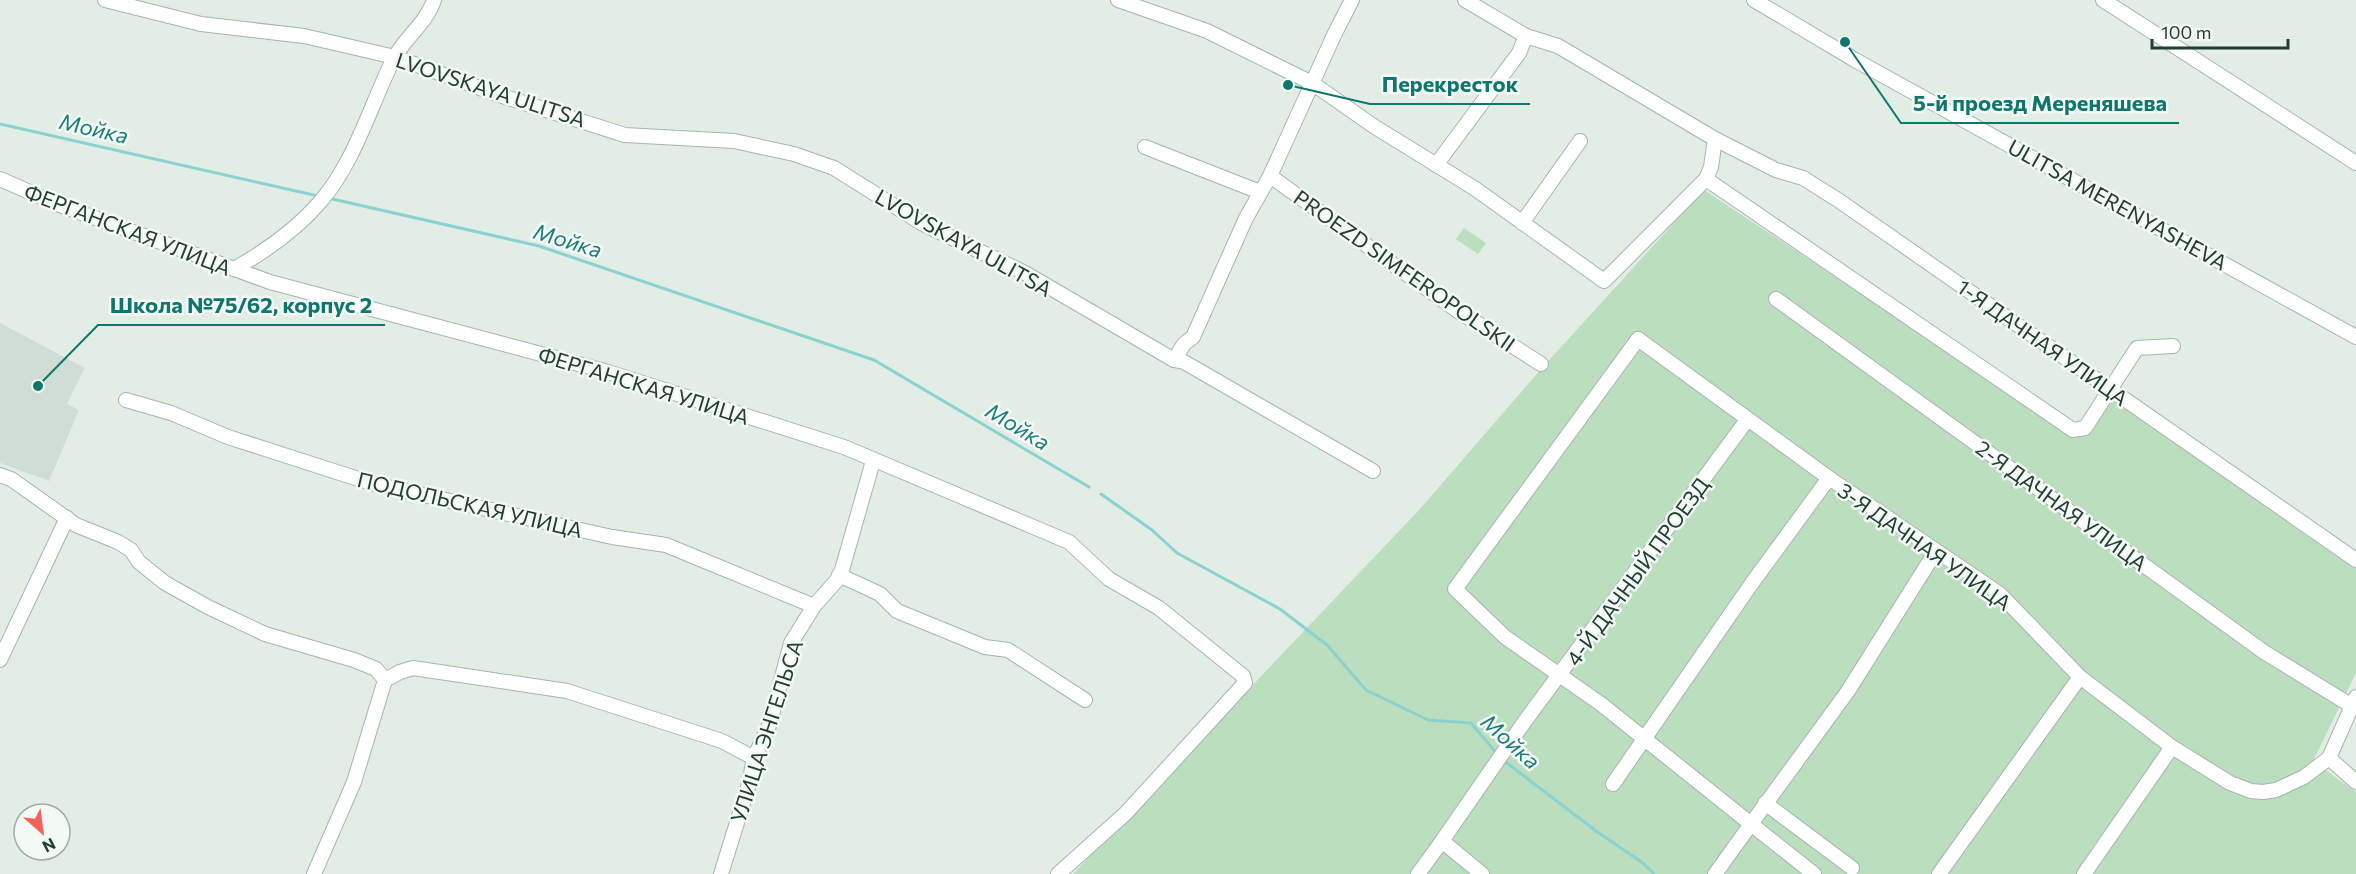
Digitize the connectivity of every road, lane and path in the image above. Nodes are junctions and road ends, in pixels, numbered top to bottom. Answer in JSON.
{"nodes":[{"id":1,"x":105,"y":0,"type":"edge"},
{"id":2,"x":435,"y":0,"type":"edge"},
{"id":3,"x":1118,"y":0,"type":"edge"},
{"id":4,"x":1352,"y":0,"type":"edge"},
{"id":5,"x":1465,"y":0,"type":"edge"},
{"id":6,"x":1754,"y":0,"type":"edge"},
{"id":7,"x":2103,"y":0,"type":"edge"},
{"id":8,"x":1526,"y":36,"type":"junction"},
{"id":9,"x":395,"y":57,"type":"junction"},
{"id":10,"x":1312,"y":83,"type":"junction"},
{"id":11,"x":1718,"y":140,"type":"junction"},
{"id":12,"x":1580,"y":141,"type":"dead end"},
{"id":13,"x":1145,"y":147,"type":"dead end"},
{"id":14,"x":2356,"y":163,"type":"edge"},
{"id":15,"x":1436,"y":165,"type":"junction"},
{"id":16,"x":1270,"y":176,"type":"junction"},
{"id":17,"x":0,"y":179,"type":"edge"},
{"id":18,"x":1706,"y":179,"type":"junction"},
{"id":19,"x":1260,"y":192,"type":"junction"},
{"id":20,"x":1522,"y":223,"type":"junction"},
{"id":21,"x":234,"y":269,"type":"junction"},
{"id":22,"x":1776,"y":299,"type":"dead end"},
{"id":23,"x":2356,"y":337,"type":"edge"},
{"id":24,"x":2173,"y":346,"type":"dead end"},
{"id":25,"x":1174,"y":360,"type":"junction"},
{"id":26,"x":1541,"y":364,"type":"dead end"},
{"id":27,"x":2111,"y":388,"type":"junction"},
{"id":28,"x":126,"y":400,"type":"dead end"},
{"id":29,"x":1747,"y":420,"type":"junction"},
{"id":30,"x":873,"y":460,"type":"junction"},
{"id":31,"x":1373,"y":471,"type":"dead end"},
{"id":32,"x":0,"y":475,"type":"edge"},
{"id":33,"x":1829,"y":478,"type":"junction"},
{"id":34,"x":66,"y":518,"type":"junction"},
{"id":35,"x":1936,"y":551,"type":"junction"},
{"id":36,"x":2356,"y":560,"type":"edge"},
{"id":37,"x":839,"y":575,"type":"junction"},
{"id":38,"x":814,"y":606,"type":"junction"},
{"id":39,"x":0,"y":660,"type":"edge"},
{"id":40,"x":1560,"y":676,"type":"junction"},
{"id":41,"x":2080,"y":677,"type":"junction"},
{"id":42,"x":385,"y":680,"type":"junction"},
{"id":43,"x":1085,"y":700,"type":"dead end"},
{"id":44,"x":2354,"y":701,"type":"edge"},
{"id":45,"x":1645,"y":739,"type":"junction"},
{"id":46,"x":2172,"y":747,"type":"junction"},
{"id":47,"x":753,"y":758,"type":"junction"},
{"id":48,"x":2330,"y":758,"type":"junction"},
{"id":49,"x":2356,"y":782,"type":"edge"},
{"id":50,"x":1613,"y":784,"type":"dead end"},
{"id":51,"x":1765,"y":803,"type":"junction"},
{"id":52,"x":1751,"y":824,"type":"junction"},
{"id":53,"x":1442,"y":841,"type":"junction"},
{"id":54,"x":1852,"y":868,"type":"dead end"},
{"id":55,"x":314,"y":874,"type":"edge"},
{"id":56,"x":721,"y":874,"type":"edge"},
{"id":57,"x":1058,"y":874,"type":"edge"},
{"id":58,"x":1418,"y":874,"type":"edge"},
{"id":59,"x":1482,"y":874,"type":"edge"},
{"id":60,"x":1715,"y":874,"type":"edge"},
{"id":61,"x":1814,"y":874,"type":"edge"},
{"id":62,"x":1939,"y":874,"type":"edge"},
{"id":63,"x":2084,"y":874,"type":"edge"}],
"edges":[{"from":1,"to":9,"type":"street","name":"LVOVSKAYA ULITSA"},
{"from":2,"to":9,"type":"street"},
{"from":3,"to":10,"type":"street"},
{"from":4,"to":10,"type":"street"},
{"from":5,"to":8,"type":"street","name":"1-Я ДАЧНАЯ УЛИЦА"},
{"from":6,"to":23,"type":"street","name":"ULITSA MERENYASHEVA"},
{"from":7,"to":14,"type":"street"},
{"from":8,"to":11,"type":"street","name":"1-Я ДАЧНАЯ УЛИЦА"},
{"from":8,"to":15,"type":"street"},
{"from":9,"to":21,"type":"street"},
{"from":9,"to":25,"type":"street","name":"LVOVSKAYA ULITSA"},
{"from":10,"to":15,"type":"street"},
{"from":10,"to":16,"type":"street"},
{"from":11,"to":18,"type":"street"},
{"from":11,"to":27,"type":"street","name":"1-Я ДАЧНАЯ УЛИЦА"},
{"from":12,"to":20,"type":"street"},
{"from":13,"to":19,"type":"street"},
{"from":15,"to":20,"type":"street"},
{"from":16,"to":19,"type":"street"},
{"from":16,"to":26,"type":"street","name":"PROEZD SIMFEROPOLSKII"},
{"from":17,"to":21,"type":"street","name":"ФЕРГАНСКАЯ УЛИЦА"},
{"from":18,"to":20,"type":"street"},
{"from":18,"to":27,"type":"street"},
{"from":19,"to":25,"type":"street"},
{"from":21,"to":30,"type":"street","name":"ФЕРГАНСКАЯ УЛИЦА"},
{"from":22,"to":44,"type":"street","name":"2-Я ДАЧНАЯ УЛИЦА"},
{"from":24,"to":27,"type":"street"},
{"from":25,"to":31,"type":"street","name":"LVOVSKAYA ULITSA"},
{"from":27,"to":36,"type":"street","name":"1-Я ДАЧНАЯ УЛИЦА"},
{"from":28,"to":38,"type":"street","name":"ПОДОЛЬСКАЯ УЛИЦА"},
{"from":29,"to":33,"type":"street","name":"3-Я ДАЧНАЯ УЛИЦА"},
{"from":29,"to":40,"type":"street","name":"4-Й ДАЧНЫЙ ПРОЕЗД"},
{"from":29,"to":40,"type":"street","name":"3-Я ДАЧНАЯ УЛИЦА"},
{"from":30,"to":37,"type":"street","name":"УЛИЦА ЭНГЕЛЬСА"},
{"from":30,"to":57,"type":"street","name":"ФЕРГАНСКАЯ УЛИЦА"},
{"from":32,"to":34,"type":"street"},
{"from":33,"to":35,"type":"street","name":"3-Я ДАЧНАЯ УЛИЦА"},
{"from":33,"to":45,"type":"street"},
{"from":34,"to":39,"type":"street"},
{"from":34,"to":42,"type":"street"},
{"from":35,"to":41,"type":"street","name":"3-Я ДАЧНАЯ УЛИЦА"},
{"from":35,"to":51,"type":"street"},
{"from":37,"to":38,"type":"street","name":"УЛИЦА ЭНГЕЛЬСА"},
{"from":37,"to":43,"type":"street"},
{"from":38,"to":47,"type":"street","name":"УЛИЦА ЭНГЕЛЬСА"},
{"from":40,"to":45,"type":"street"},
{"from":40,"to":53,"type":"street","name":"4-Й ДАЧНЫЙ ПРОЕЗД"},
{"from":41,"to":46,"type":"street","name":"3-Я ДАЧНАЯ УЛИЦА"},
{"from":41,"to":62,"type":"street"},
{"from":42,"to":47,"type":"street"},
{"from":42,"to":55,"type":"street"},
{"from":44,"to":48,"type":"street"},
{"from":45,"to":50,"type":"street"},
{"from":45,"to":52,"type":"street"},
{"from":46,"to":48,"type":"street","name":"3-Я ДАЧНАЯ УЛИЦА"},
{"from":46,"to":63,"type":"street"},
{"from":47,"to":56,"type":"street","name":"УЛИЦА ЭНГЕЛЬСА"},
{"from":48,"to":49,"type":"street"},
{"from":51,"to":52,"type":"street"},
{"from":51,"to":54,"type":"street"},
{"from":52,"to":60,"type":"street"},
{"from":52,"to":61,"type":"street"},
{"from":53,"to":58,"type":"street","name":"4-Й ДАЧНЫЙ ПРОЕЗД"},
{"from":53,"to":59,"type":"street"}]}
